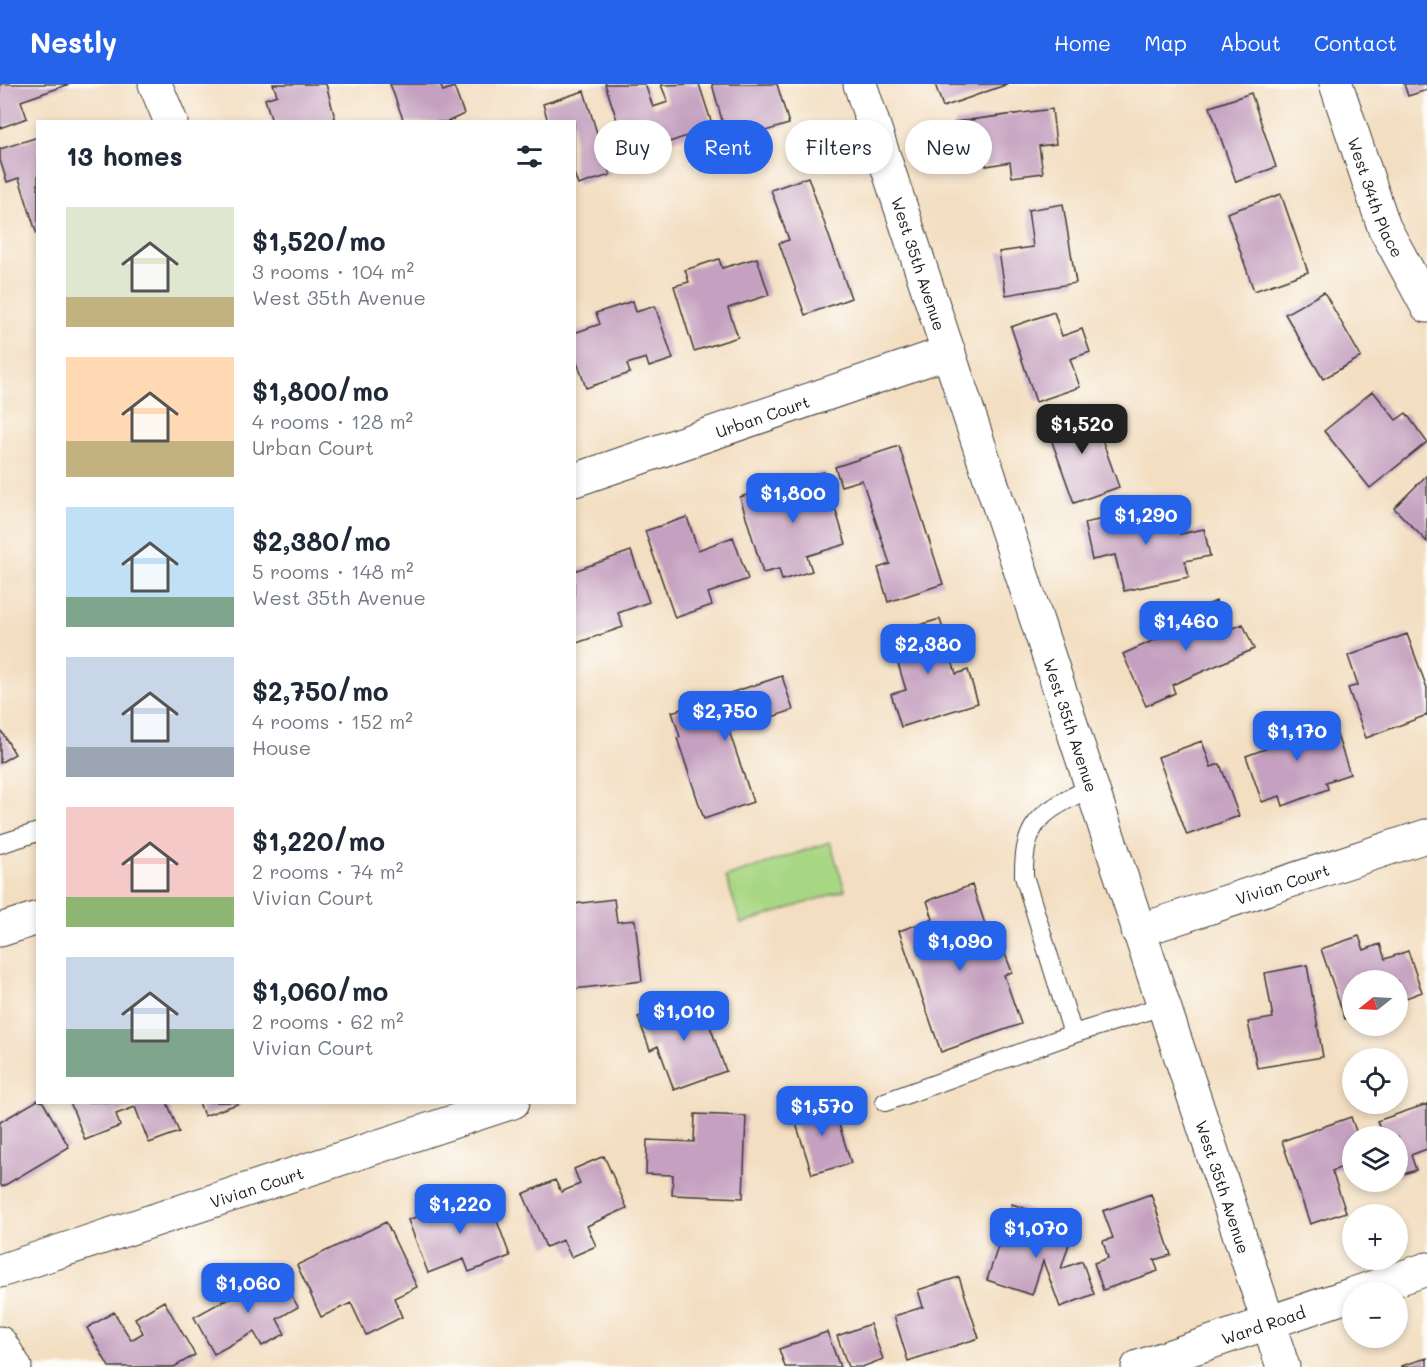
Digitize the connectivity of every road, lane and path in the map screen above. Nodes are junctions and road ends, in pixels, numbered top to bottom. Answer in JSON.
{"nodes":[{"id":1,"x":155,"y":84,"type":"edge"},
{"id":2,"x":860,"y":84,"type":"edge"},
{"id":3,"x":1336,"y":84,"type":"edge"},
{"id":4,"x":170,"y":120,"type":"edge"},
{"id":5,"x":1427,"y":306,"type":"edge"},
{"id":6,"x":949,"y":352,"type":"junction"},
{"id":7,"x":576,"y":480,"type":"edge"},
{"id":8,"x":1091,"y":787,"type":"junction"},
{"id":9,"x":36,"y":833,"type":"edge"},
{"id":10,"x":1425,"y":836,"type":"dead end"},
{"id":11,"x":0,"y":844,"type":"edge"},
{"id":12,"x":36,"y":919,"type":"edge"},
{"id":13,"x":0,"y":930,"type":"edge"},
{"id":14,"x":1138,"y":931,"type":"junction"},
{"id":15,"x":1163,"y":1006,"type":"junction"},
{"id":16,"x":1073,"y":1034,"type":"junction"},
{"id":17,"x":885,"y":1102,"type":"dead end"},
{"id":18,"x":507,"y":1104,"type":"edge"},
{"id":19,"x":1427,"y":1269,"type":"edge"},
{"id":20,"x":0,"y":1271,"type":"edge"},
{"id":21,"x":1390,"y":1282,"type":"edge"},
{"id":22,"x":1342,"y":1298,"type":"edge"},
{"id":23,"x":1268,"y":1323,"type":"junction"},
{"id":24,"x":0,"y":1343,"type":"edge"},
{"id":25,"x":15,"y":1367,"type":"edge"},
{"id":26,"x":1138,"y":1367,"type":"edge"},
{"id":27,"x":1283,"y":1367,"type":"edge"}],
"edges":[{"from":1,"to":4,"type":"street"},
{"from":2,"to":6,"type":"street","name":"West 35th Avenue"},
{"from":3,"to":5,"type":"street","name":"West 34th Place"},
{"from":6,"to":7,"type":"street","name":"Urban Court"},
{"from":6,"to":8,"type":"street","name":"West 35th Avenue"},
{"from":8,"to":14,"type":"street","name":"West 35th Avenue"},
{"from":8,"to":16,"type":"lane"},
{"from":9,"to":11,"type":"lane"},
{"from":10,"to":14,"type":"street","name":"Vivian Court"},
{"from":12,"to":13,"type":"street"},
{"from":14,"to":15,"type":"street","name":"West 35th Avenue"},
{"from":15,"to":16,"type":"lane"},
{"from":15,"to":23,"type":"street","name":"West 35th Avenue"},
{"from":16,"to":17,"type":"lane"},
{"from":18,"to":20,"type":"street","name":"Vivian Court"},
{"from":19,"to":21,"type":"street","name":"Ward Road"},
{"from":22,"to":23,"type":"street","name":"Ward Road"},
{"from":23,"to":26,"type":"street","name":"Ward Road"},
{"from":23,"to":27,"type":"street","name":"West 35th Avenue"},
{"from":24,"to":25,"type":"street"}]}
